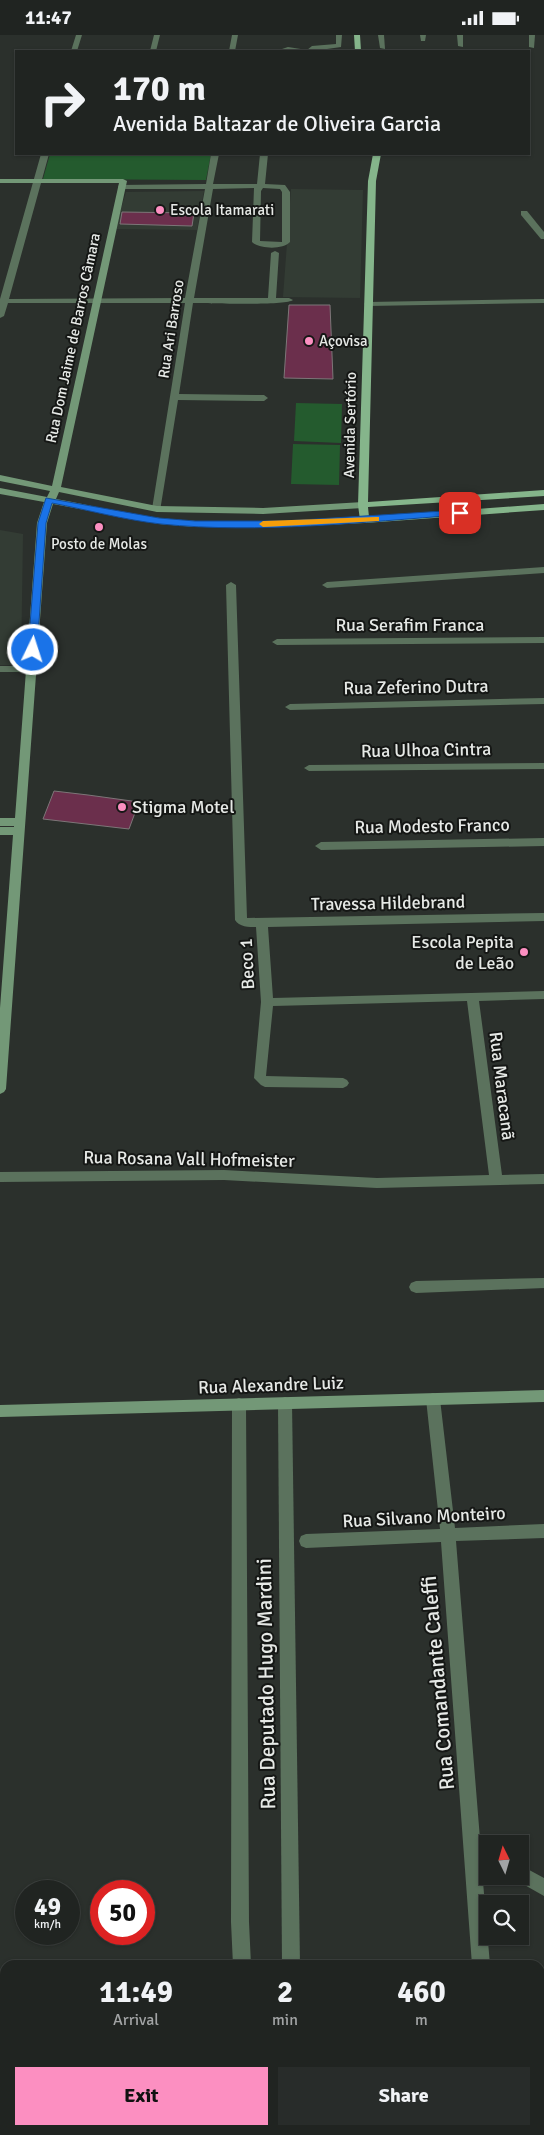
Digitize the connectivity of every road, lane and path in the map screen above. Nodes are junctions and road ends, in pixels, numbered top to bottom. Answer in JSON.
{"nodes":[{"id":1,"x":79,"y":35,"type":"edge"},
{"id":2,"x":157,"y":35,"type":"edge"},
{"id":3,"x":235,"y":35,"type":"edge"},
{"id":4,"x":340,"y":35,"type":"edge"},
{"id":5,"x":357,"y":35,"type":"edge"},
{"id":6,"x":364,"y":35,"type":"edge"},
{"id":7,"x":381,"y":35,"type":"edge"},
{"id":8,"x":460,"y":35,"type":"edge"},
{"id":9,"x":532,"y":35,"type":"edge"},
{"id":10,"x":461,"y":46,"type":"dead end"},
{"id":11,"x":532,"y":47,"type":"dead end"},
{"id":12,"x":383,"y":49,"type":"dead end"},
{"id":13,"x":74,"y":50,"type":"edge"},
{"id":14,"x":153,"y":50,"type":"edge"},
{"id":15,"x":232,"y":50,"type":"edge"},
{"id":16,"x":288,"y":50,"type":"edge"},
{"id":17,"x":300,"y":50,"type":"edge"},
{"id":18,"x":310,"y":50,"type":"edge"},
{"id":19,"x":358,"y":50,"type":"edge"},
{"id":20,"x":365,"y":50,"type":"edge"},
{"id":21,"x":45,"y":155,"type":"edge"},
{"id":22,"x":215,"y":155,"type":"edge"},
{"id":23,"x":264,"y":155,"type":"edge"},
{"id":24,"x":369,"y":155,"type":"edge"},
{"id":25,"x":377,"y":155,"type":"edge"},
{"id":26,"x":282,"y":180,"type":"dead end"},
{"id":27,"x":0,"y":181,"type":"edge"},
{"id":28,"x":372,"y":181,"type":"junction"},
{"id":29,"x":261,"y":183,"type":"junction"},
{"id":30,"x":37,"y":184,"type":"junction"},
{"id":31,"x":122,"y":184,"type":"junction"},
{"id":32,"x":210,"y":184,"type":"junction"},
{"id":33,"x":0,"y":187,"type":"edge"},
{"id":34,"x":524,"y":213,"type":"dead end"},
{"id":35,"x":544,"y":237,"type":"edge"},
{"id":36,"x":275,"y":253,"type":"dead end"},
{"id":37,"x":2,"y":301,"type":"edge"},
{"id":38,"x":96,"y":301,"type":"junction"},
{"id":39,"x":189,"y":301,"type":"junction"},
{"id":40,"x":272,"y":301,"type":"junction"},
{"id":41,"x":289,"y":301,"type":"dead end"},
{"id":42,"x":544,"y":301,"type":"edge"},
{"id":43,"x":368,"y":304,"type":"junction"},
{"id":44,"x":0,"y":316,"type":"edge"},
{"id":45,"x":174,"y":397,"type":"junction"},
{"id":46,"x":264,"y":398,"type":"dead end"},
{"id":47,"x":0,"y":478,"type":"edge"},
{"id":48,"x":56,"y":489,"type":"junction"},
{"id":49,"x":0,"y":491,"type":"edge"},
{"id":50,"x":544,"y":493,"type":"edge"},
{"id":51,"x":49,"y":500,"type":"junction"},
{"id":52,"x":363,"y":505,"type":"junction"},
{"id":53,"x":544,"y":507,"type":"edge"},
{"id":54,"x":157,"y":509,"type":"junction"},
{"id":55,"x":365,"y":520,"type":"junction"},
{"id":56,"x":544,"y":570,"type":"edge"},
{"id":57,"x":231,"y":585,"type":"dead end"},
{"id":58,"x":327,"y":585,"type":"dead end"},
{"id":59,"x":544,"y":640,"type":"edge"},
{"id":60,"x":277,"y":642,"type":"dead end"},
{"id":61,"x":0,"y":669,"type":"edge"},
{"id":62,"x":31,"y":669,"type":"junction"},
{"id":63,"x":544,"y":701,"type":"edge"},
{"id":64,"x":290,"y":707,"type":"dead end"},
{"id":65,"x":544,"y":766,"type":"edge"},
{"id":66,"x":308,"y":769,"type":"dead end"},
{"id":67,"x":0,"y":822,"type":"edge"},
{"id":68,"x":20,"y":827,"type":"junction"},
{"id":69,"x":0,"y":831,"type":"edge"},
{"id":70,"x":544,"y":842,"type":"edge"},
{"id":71,"x":321,"y":846,"type":"dead end"},
{"id":72,"x":544,"y":917,"type":"edge"},
{"id":73,"x":262,"y":923,"type":"junction"},
{"id":74,"x":544,"y":995,"type":"edge"},
{"id":75,"x":472,"y":997,"type":"junction"},
{"id":76,"x":267,"y":1002,"type":"junction"},
{"id":77,"x":2,"y":1036,"type":"edge"},
{"id":78,"x":343,"y":1083,"type":"dead end"},
{"id":79,"x":0,"y":1089,"type":"edge"},
{"id":80,"x":0,"y":1177,"type":"edge"},
{"id":81,"x":544,"y":1179,"type":"edge"},
{"id":82,"x":496,"y":1180,"type":"junction"},
{"id":83,"x":544,"y":1283,"type":"edge"},
{"id":84,"x":416,"y":1287,"type":"dead end"},
{"id":85,"x":544,"y":1396,"type":"edge"},
{"id":86,"x":433,"y":1399,"type":"junction"},
{"id":87,"x":285,"y":1403,"type":"junction"},
{"id":88,"x":239,"y":1404,"type":"junction"},
{"id":89,"x":0,"y":1411,"type":"edge"},
{"id":90,"x":544,"y":1531,"type":"edge"},
{"id":91,"x":448,"y":1535,"type":"junction"},
{"id":92,"x":306,"y":1541,"type":"dead end"},
{"id":93,"x":473,"y":1844,"type":"junction"},
{"id":94,"x":479,"y":1848,"type":"edge"},
{"id":95,"x":529,"y":1879,"type":"edge"},
{"id":96,"x":544,"y":1888,"type":"edge"},
{"id":97,"x":242,"y":1960,"type":"edge"},
{"id":98,"x":291,"y":1960,"type":"edge"},
{"id":99,"x":481,"y":1960,"type":"edge"}],
"edges":[{"from":1,"to":13,"type":"street"},
{"from":2,"to":14,"type":"street"},
{"from":3,"to":15,"type":"street"},
{"from":4,"to":18,"type":"street"},
{"from":5,"to":19,"type":"main road"},
{"from":6,"to":20,"type":"main road"},
{"from":7,"to":12,"type":"street"},
{"from":8,"to":10,"type":"street"},
{"from":9,"to":11,"type":"street"},
{"from":16,"to":17,"type":"street"},
{"from":21,"to":30,"type":"street"},
{"from":22,"to":32,"type":"street","name":"Rua Ari Barroso"},
{"from":23,"to":29,"type":"street"},
{"from":24,"to":28,"type":"main road","name":"Avenida Sertório"},
{"from":25,"to":28,"type":"main road","name":"Avenida Sertório"},
{"from":26,"to":29,"type":"street"},
{"from":27,"to":30,"type":"main road"},
{"from":28,"to":43,"type":"main road","name":"Avenida Sertório"},
{"from":29,"to":29,"type":"street"},
{"from":29,"to":32,"type":"street"},
{"from":30,"to":31,"type":"main road"},
{"from":30,"to":33,"type":"main road"},
{"from":30,"to":37,"type":"street"},
{"from":31,"to":32,"type":"street"},
{"from":31,"to":38,"type":"main road","name":"Rua Dom Jaime de Barros Câmara"},
{"from":32,"to":39,"type":"street","name":"Rua Ari Barroso"},
{"from":34,"to":35,"type":"street"},
{"from":36,"to":40,"type":"street"},
{"from":37,"to":38,"type":"street"},
{"from":37,"to":44,"type":"street"},
{"from":38,"to":39,"type":"street"},
{"from":38,"to":48,"type":"main road","name":"Rua Dom Jaime de Barros Câmara"},
{"from":39,"to":40,"type":"street"},
{"from":39,"to":45,"type":"street","name":"Rua Ari Barroso"},
{"from":40,"to":41,"type":"street"},
{"from":42,"to":43,"type":"street"},
{"from":43,"to":52,"type":"main road","name":"Avenida Sertório"},
{"from":45,"to":46,"type":"street"},
{"from":45,"to":54,"type":"street","name":"Rua Ari Barroso"},
{"from":47,"to":48,"type":"main road"},
{"from":48,"to":51,"type":"main road","name":"Rua Dom Jaime de Barros Câmara"},
{"from":48,"to":54,"type":"main road"},
{"from":49,"to":51,"type":"main road"},
{"from":50,"to":52,"type":"main road"},
{"from":51,"to":55,"type":"main road"},
{"from":51,"to":62,"type":"main road","name":"Rua Dom Jaime de Barros Câmara"},
{"from":52,"to":54,"type":"main road"},
{"from":52,"to":55,"type":"main road","name":"Avenida Sertório"},
{"from":53,"to":55,"type":"main road"},
{"from":56,"to":58,"type":"street"},
{"from":57,"to":73,"type":"street","name":"Travessa Hildebrand"},
{"from":59,"to":60,"type":"street","name":"Rua Serafim Franca"},
{"from":61,"to":62,"type":"street"},
{"from":62,"to":68,"type":"main road","name":"Rua Dom Jaime de Barros Câmara"},
{"from":63,"to":64,"type":"street","name":"Rua Zeferino Dutra"},
{"from":65,"to":66,"type":"street","name":"Rua Ulhoa Cintra"},
{"from":67,"to":68,"type":"main road"},
{"from":68,"to":69,"type":"main road"},
{"from":68,"to":77,"type":"main road","name":"Rua Dom Jaime de Barros Câmara"},
{"from":70,"to":71,"type":"street","name":"Rua Modesto Franco"},
{"from":72,"to":73,"type":"street","name":"Travessa Hildebrand"},
{"from":73,"to":76,"type":"street","name":"Beco 1"},
{"from":74,"to":75,"type":"street"},
{"from":75,"to":76,"type":"street"},
{"from":75,"to":82,"type":"street","name":"Rua Maracanã"},
{"from":76,"to":78,"type":"street","name":"Beco 1"},
{"from":77,"to":79,"type":"main road","name":"Rua Dom Jaime de Barros Câmara"},
{"from":80,"to":82,"type":"street","name":"Rua Rosana Vall Hofmeister"},
{"from":81,"to":82,"type":"street","name":"Rua Rosana Vall Hofmeister"},
{"from":83,"to":84,"type":"street"},
{"from":85,"to":86,"type":"main road","name":"Rua Alexandre Luiz"},
{"from":86,"to":87,"type":"main road","name":"Rua Alexandre Luiz"},
{"from":86,"to":91,"type":"street","name":"Rua Comandante Caleffi"},
{"from":87,"to":88,"type":"main road","name":"Rua Alexandre Luiz"},
{"from":87,"to":98,"type":"street","name":"Rua Deputado Hugo Mardini"},
{"from":88,"to":89,"type":"main road","name":"Rua Alexandre Luiz"},
{"from":88,"to":97,"type":"street","name":"Rua Deputado Hugo Mardini"},
{"from":90,"to":91,"type":"street","name":"Rua Silvano Monteiro"},
{"from":91,"to":92,"type":"street","name":"Rua Silvano Monteiro"},
{"from":91,"to":93,"type":"street","name":"Rua Comandante Caleffi"},
{"from":93,"to":94,"type":"street"},
{"from":93,"to":99,"type":"street","name":"Rua Comandante Caleffi"},
{"from":95,"to":96,"type":"street"}]}
